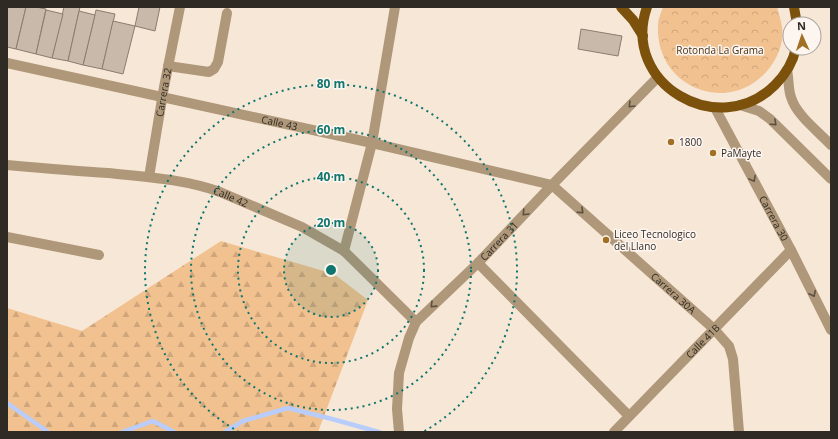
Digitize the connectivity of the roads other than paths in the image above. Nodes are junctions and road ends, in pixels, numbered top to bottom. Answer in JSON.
{"nodes":[{"id":1,"x":180,"y":7,"type":"edge"},
{"id":2,"x":396,"y":7,"type":"edge"},
{"id":3,"x":621,"y":7,"type":"edge"},
{"id":4,"x":647,"y":7,"type":"edge"},
{"id":5,"x":227,"y":13,"type":"dead end"},
{"id":6,"x":643,"y":36,"type":"junction"},
{"id":7,"x":793,"y":56,"type":"edge"},
{"id":8,"x":7,"y":63,"type":"edge"},
{"id":9,"x":168,"y":66,"type":"junction"},
{"id":10,"x":787,"y":70,"type":"junction"},
{"id":11,"x":658,"y":77,"type":"junction"},
{"id":12,"x":163,"y":97,"type":"junction"},
{"id":13,"x":740,"y":105,"type":"junction"},
{"id":14,"x":714,"y":108,"type":"junction"},
{"id":15,"x":372,"y":143,"type":"junction"},
{"id":16,"x":831,"y":145,"type":"edge"},
{"id":17,"x":7,"y":165,"type":"edge"},
{"id":18,"x":149,"y":177,"type":"junction"},
{"id":19,"x":831,"y":178,"type":"edge"},
{"id":20,"x":552,"y":185,"type":"junction"},
{"id":21,"x":7,"y":237,"type":"edge"},
{"id":22,"x":791,"y":250,"type":"junction"},
{"id":23,"x":344,"y":251,"type":"junction"},
{"id":24,"x":99,"y":255,"type":"dead end"},
{"id":25,"x":478,"y":263,"type":"junction"},
{"id":26,"x":416,"y":322,"type":"junction"},
{"id":27,"x":714,"y":329,"type":"junction"},
{"id":28,"x":831,"y":330,"type":"edge"},
{"id":29,"x":629,"y":416,"type":"junction"},
{"id":30,"x":399,"y":432,"type":"edge"},
{"id":31,"x":614,"y":432,"type":"edge"},
{"id":32,"x":740,"y":432,"type":"edge"}],
"edges":[{"from":1,"to":9,"type":"street","name":"Carrera 32"},
{"from":2,"to":15,"type":"street"},
{"from":3,"to":6,"type":"main road"},
{"from":4,"to":6,"type":"main road"},
{"from":5,"to":9,"type":"street"},
{"from":6,"to":11,"type":"main road"},
{"from":7,"to":10,"type":"main road"},
{"from":8,"to":12,"type":"street","name":"Calle 43"},
{"from":9,"to":12,"type":"street","name":"Carrera 32"},
{"from":10,"to":13,"type":"main road"},
{"from":10,"to":16,"type":"street"},
{"from":11,"to":14,"type":"main road"},
{"from":11,"to":20,"type":"street","name":"Carrera 31","one_way":true},
{"from":12,"to":15,"type":"street","name":"Calle 43"},
{"from":12,"to":18,"type":"street","name":"Carrera 32"},
{"from":13,"to":14,"type":"main road"},
{"from":13,"to":19,"type":"street","one_way":true},
{"from":14,"to":22,"type":"street","name":"Carrera 30","one_way":true},
{"from":15,"to":20,"type":"street","name":"Calle 43"},
{"from":15,"to":23,"type":"street"},
{"from":17,"to":18,"type":"street","name":"Calle 42"},
{"from":18,"to":23,"type":"street","name":"Calle 42"},
{"from":20,"to":25,"type":"street","name":"Carrera 31","one_way":true},
{"from":20,"to":27,"type":"street","name":"Carrera 30A","one_way":true},
{"from":21,"to":24,"type":"street"},
{"from":22,"to":27,"type":"street","name":"Calle 41B"},
{"from":22,"to":28,"type":"street","name":"Carrera 30","one_way":true},
{"from":23,"to":26,"type":"street","name":"Calle 42"},
{"from":25,"to":26,"type":"street","name":"Carrera 31","one_way":true},
{"from":25,"to":29,"type":"street"},
{"from":26,"to":30,"type":"street","name":"Carrera 31"},
{"from":27,"to":29,"type":"street","name":"Calle 41B"},
{"from":27,"to":32,"type":"street","name":"Carrera 30A"},
{"from":29,"to":31,"type":"street","name":"Calle 41B"}]}
